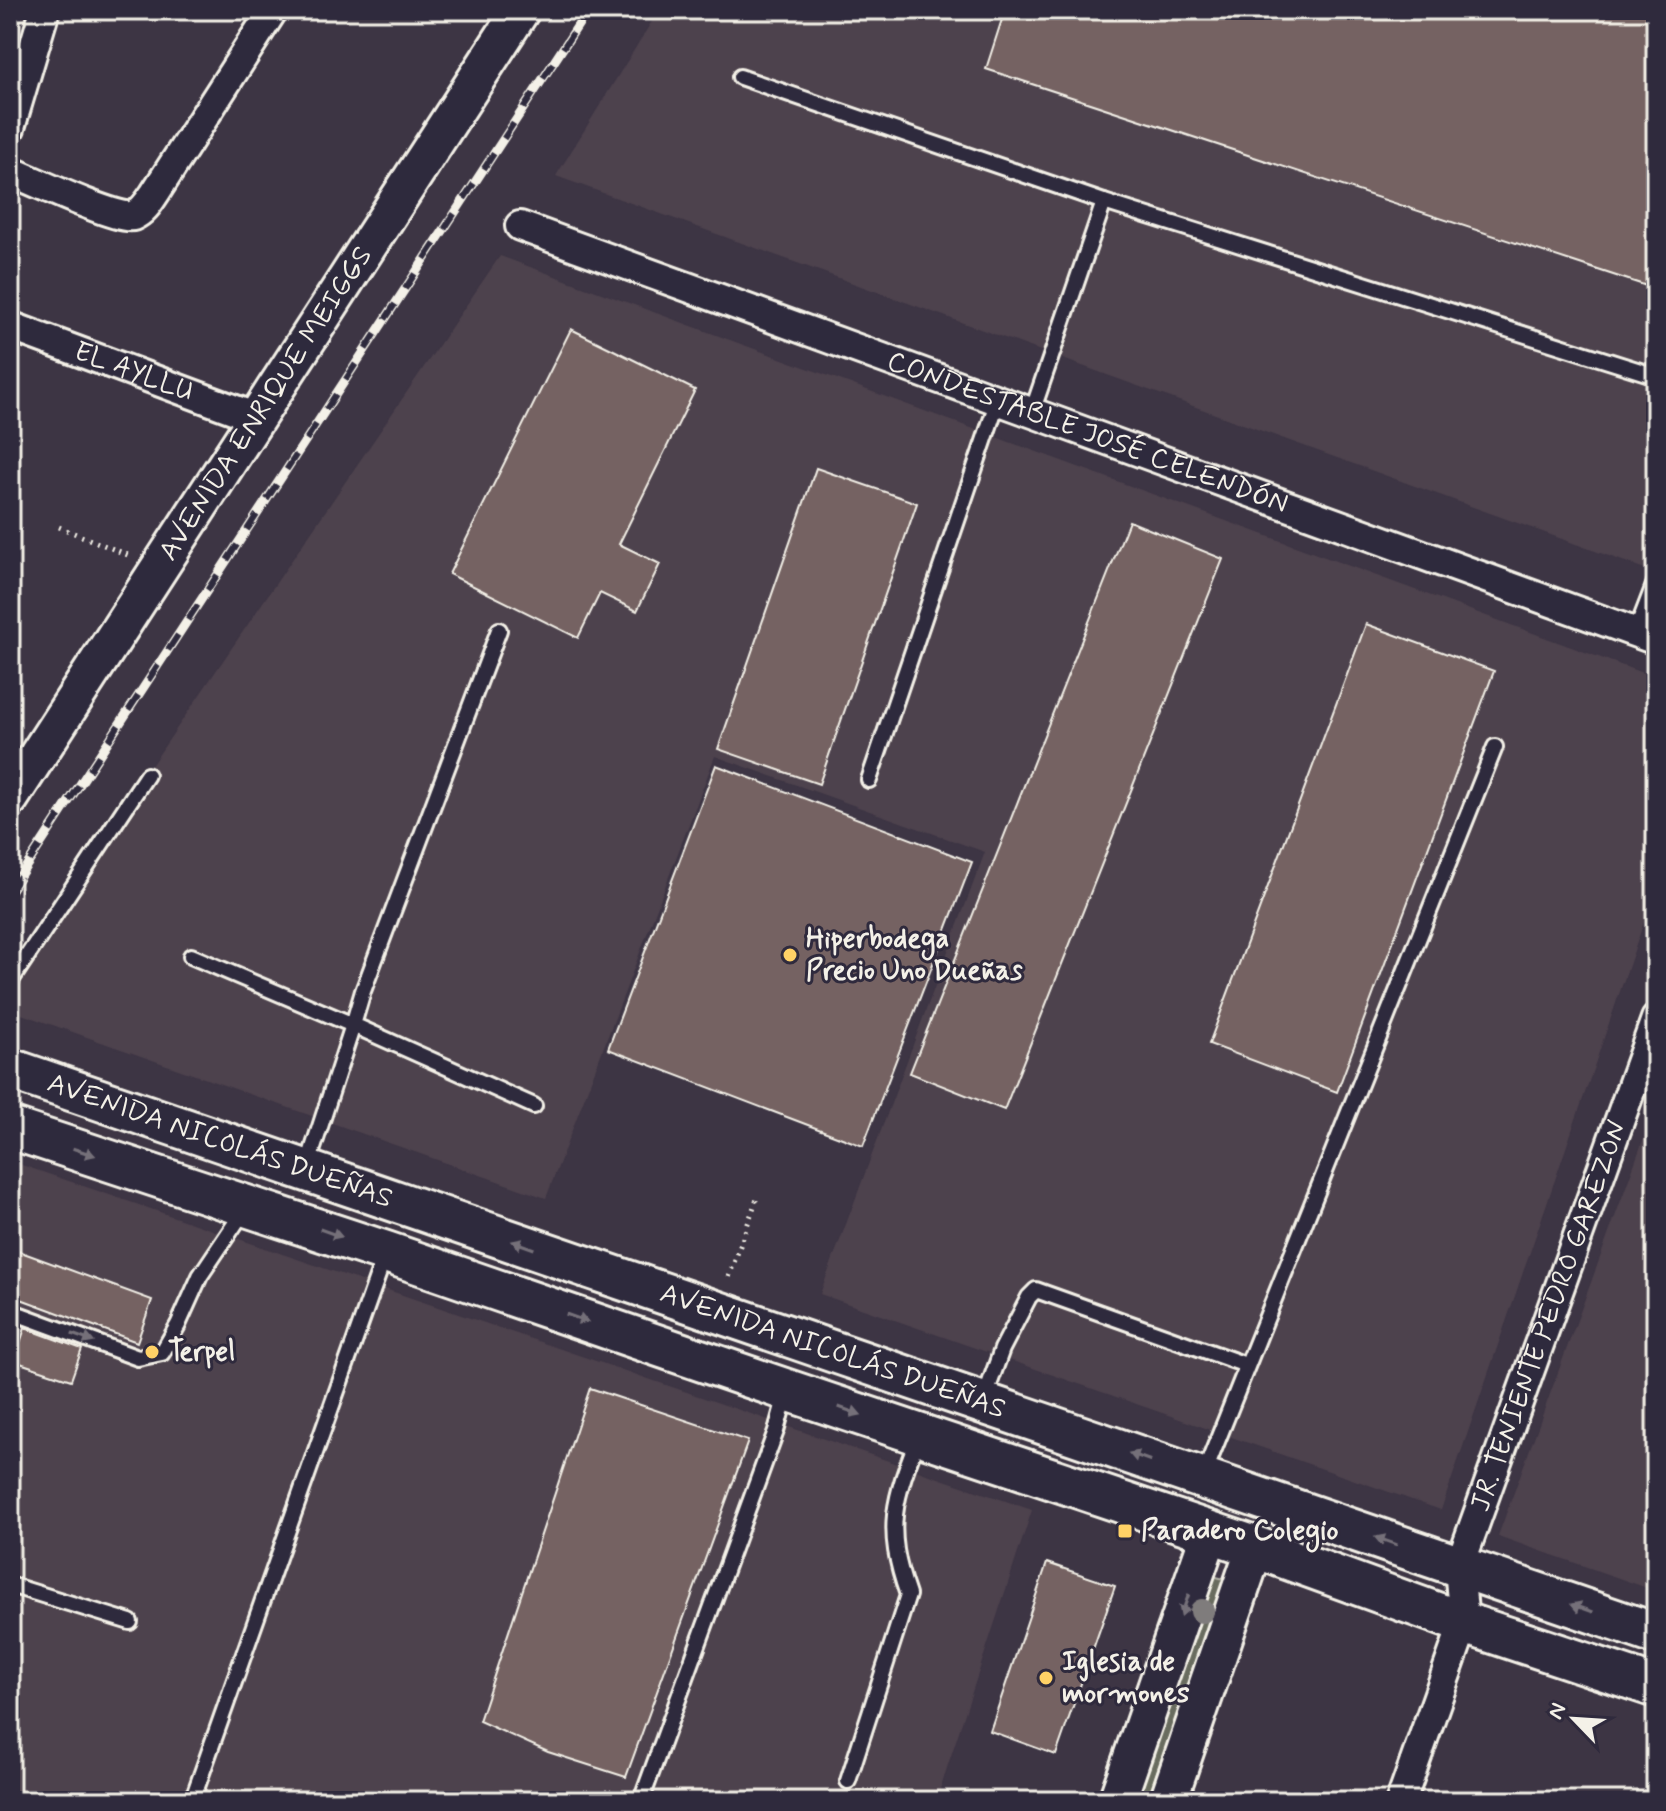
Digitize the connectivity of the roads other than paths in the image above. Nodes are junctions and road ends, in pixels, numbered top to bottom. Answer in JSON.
{"nodes":[{"id":1,"x":45,"y":10,"type":"edge"},
{"id":2,"x":273,"y":10,"type":"edge"},
{"id":3,"x":521,"y":10,"type":"edge"},
{"id":4,"x":740,"y":77,"type":"dead end"},
{"id":5,"x":10,"y":128,"type":"edge"},
{"id":6,"x":10,"y":171,"type":"edge"},
{"id":7,"x":1104,"y":202,"type":"junction"},
{"id":8,"x":520,"y":226,"type":"dead end"},
{"id":9,"x":10,"y":326,"type":"edge"},
{"id":10,"x":1656,"y":376,"type":"edge"},
{"id":11,"x":998,"y":400,"type":"junction"},
{"id":12,"x":1032,"y":412,"type":"junction"},
{"id":13,"x":257,"y":418,"type":"junction"},
{"id":14,"x":1656,"y":580,"type":"edge"},
{"id":15,"x":499,"y":630,"type":"dead end"},
{"id":16,"x":1646,"y":636,"type":"edge"},
{"id":17,"x":1495,"y":747,"type":"dead end"},
{"id":18,"x":147,"y":775,"type":"dead end"},
{"id":19,"x":869,"y":780,"type":"dead end"},
{"id":20,"x":10,"y":798,"type":"edge"},
{"id":21,"x":191,"y":956,"type":"dead end"},
{"id":22,"x":10,"y":982,"type":"edge"},
{"id":23,"x":1656,"y":1019,"type":"edge"},
{"id":24,"x":353,"y":1025,"type":"junction"},
{"id":25,"x":10,"y":1069,"type":"edge"},
{"id":26,"x":534,"y":1106,"type":"dead end"},
{"id":27,"x":10,"y":1128,"type":"edge"},
{"id":28,"x":306,"y":1171,"type":"junction"},
{"id":29,"x":248,"y":1205,"type":"junction"},
{"id":30,"x":386,"y":1252,"type":"junction"},
{"id":31,"x":10,"y":1311,"type":"edge"},
{"id":32,"x":1246,"y":1365,"type":"junction"},
{"id":33,"x":787,"y":1390,"type":"junction"},
{"id":34,"x":983,"y":1403,"type":"junction"},
{"id":35,"x":919,"y":1435,"type":"junction"},
{"id":36,"x":1202,"y":1478,"type":"junction"},
{"id":37,"x":1210,"y":1532,"type":"junction"},
{"id":38,"x":1255,"y":1547,"type":"junction"},
{"id":39,"x":1459,"y":1567,"type":"junction"},
{"id":40,"x":10,"y":1585,"type":"edge"},
{"id":41,"x":130,"y":1622,"type":"dead end"},
{"id":42,"x":1464,"y":1623,"type":"junction"},
{"id":43,"x":1656,"y":1634,"type":"edge"},
{"id":44,"x":1656,"y":1687,"type":"edge"},
{"id":45,"x":848,"y":1781,"type":"dead end"},
{"id":46,"x":192,"y":1801,"type":"edge"},
{"id":47,"x":641,"y":1801,"type":"edge"},
{"id":48,"x":1117,"y":1801,"type":"edge"},
{"id":49,"x":1168,"y":1801,"type":"edge"},
{"id":50,"x":1401,"y":1801,"type":"edge"}],
"edges":[{"from":1,"to":5,"type":"street"},
{"from":2,"to":6,"type":"street"},
{"from":3,"to":13,"type":"street","name":"AVENIDA ENRIQUE MEIGGS"},
{"from":4,"to":7,"type":"lane"},
{"from":7,"to":10,"type":"lane"},
{"from":7,"to":12,"type":"lane"},
{"from":8,"to":11,"type":"street","name":"CONDESTABLE JOSÉ CELENDÓN"},
{"from":9,"to":13,"type":"street","name":"EL AYLLU"},
{"from":11,"to":12,"type":"street","name":"CONDESTABLE JOSÉ CELENDÓN"},
{"from":11,"to":19,"type":"lane"},
{"from":12,"to":16,"type":"street","name":"CONDESTABLE JOSÉ CELENDÓN"},
{"from":13,"to":20,"type":"street","name":"AVENIDA ENRIQUE MEIGGS"},
{"from":14,"to":16,"type":"lane"},
{"from":15,"to":24,"type":"lane"},
{"from":17,"to":32,"type":"lane"},
{"from":18,"to":22,"type":"lane"},
{"from":21,"to":24,"type":"lane"},
{"from":23,"to":39,"type":"street","name":"JR. TENIENTE PEDRO GAREZON"},
{"from":24,"to":26,"type":"lane"},
{"from":24,"to":28,"type":"lane"},
{"from":25,"to":28,"type":"main road","name":"AVENIDA NICOLÁS DUEÑAS"},
{"from":27,"to":29,"type":"main road","name":"AVENIDA NICOLÁS DUEÑAS","one_way":true},
{"from":34,"to":28,"type":"main road","name":"AVENIDA NICOLÁS DUEÑAS","one_way":true},
{"from":29,"to":30,"type":"main road","name":"AVENIDA NICOLÁS DUEÑAS","one_way":true},
{"from":31,"to":29,"type":"lane","one_way":true},
{"from":30,"to":33,"type":"main road","name":"AVENIDA NICOLÁS DUEÑAS","one_way":true},
{"from":30,"to":46,"type":"lane"},
{"from":32,"to":34,"type":"lane"},
{"from":32,"to":36,"type":"lane"},
{"from":33,"to":35,"type":"main road","name":"AVENIDA NICOLÁS DUEÑAS","one_way":true},
{"from":33,"to":47,"type":"lane"},
{"from":36,"to":34,"type":"main road","name":"AVENIDA NICOLÁS DUEÑAS","one_way":true},
{"from":35,"to":37,"type":"main road","name":"AVENIDA NICOLÁS DUEÑAS"},
{"from":35,"to":45,"type":"lane"},
{"from":39,"to":36,"type":"main road","name":"AVENIDA NICOLÁS DUEÑAS","one_way":true},
{"from":37,"to":38,"type":"main road","name":"AVENIDA NICOLÁS DUEÑAS"},
{"from":37,"to":48,"type":"street","one_way":true},
{"from":38,"to":42,"type":"main road","name":"AVENIDA NICOLÁS DUEÑAS"},
{"from":38,"to":49,"type":"street"},
{"from":39,"to":42,"type":"street"},
{"from":43,"to":39,"type":"main road","name":"AVENIDA NICOLÁS DUEÑAS","one_way":true},
{"from":40,"to":41,"type":"lane"},
{"from":42,"to":44,"type":"main road","name":"AVENIDA NICOLÁS DUEÑAS"},
{"from":42,"to":50,"type":"street"}]}
